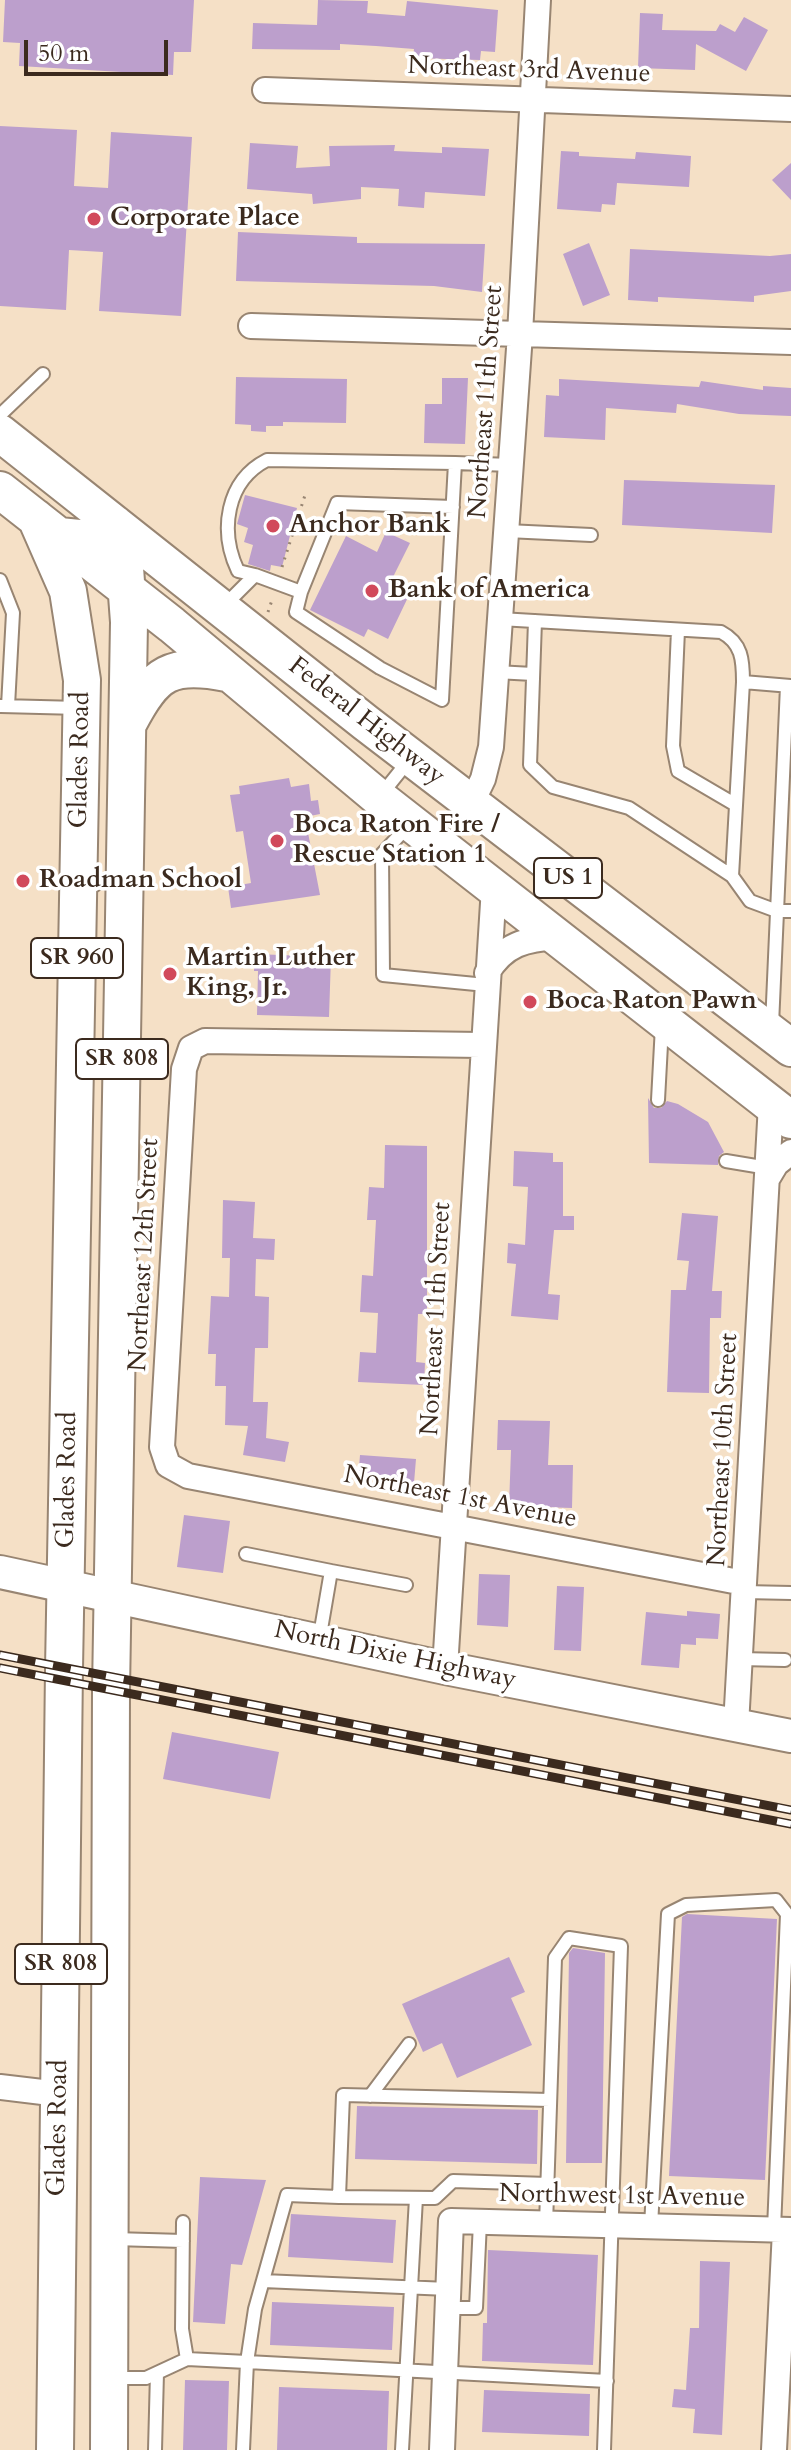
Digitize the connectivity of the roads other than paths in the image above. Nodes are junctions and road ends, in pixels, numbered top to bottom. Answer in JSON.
{"nodes":[{"id":1,"x":538,"y":0,"type":"edge"},
{"id":2,"x":265,"y":90,"type":"dead end"},
{"id":3,"x":533,"y":100,"type":"junction"},
{"id":4,"x":791,"y":109,"type":"edge"},
{"id":5,"x":251,"y":326,"type":"dead end"},
{"id":6,"x":520,"y":334,"type":"junction"},
{"id":7,"x":791,"y":342,"type":"edge"},
{"id":8,"x":43,"y":374,"type":"dead end"},
{"id":9,"x":0,"y":415,"type":"edge"},
{"id":10,"x":10,"y":440,"type":"edge"},
{"id":11,"x":455,"y":463,"type":"junction"},
{"id":12,"x":511,"y":465,"type":"junction"},
{"id":13,"x":453,"y":507,"type":"junction"},
{"id":14,"x":21,"y":511,"type":"edge"},
{"id":15,"x":115,"y":524,"type":"junction"},
{"id":16,"x":507,"y":531,"type":"junction"},
{"id":17,"x":591,"y":535,"type":"dead end"},
{"id":18,"x":255,"y":575,"type":"junction"},
{"id":19,"x":0,"y":580,"type":"edge"},
{"id":20,"x":126,"y":589,"type":"junction"},
{"id":21,"x":301,"y":592,"type":"junction"},
{"id":22,"x":210,"y":599,"type":"junction"},
{"id":23,"x":500,"y":619,"type":"junction"},
{"id":24,"x":535,"y":621,"type":"junction"},
{"id":25,"x":678,"y":630,"type":"junction"},
{"id":26,"x":496,"y":672,"type":"junction"},
{"id":27,"x":227,"y":673,"type":"junction"},
{"id":28,"x":533,"y":674,"type":"junction"},
{"id":29,"x":743,"y":682,"type":"junction"},
{"id":30,"x":789,"y":686,"type":"edge"},
{"id":31,"x":82,"y":694,"type":"junction"},
{"id":32,"x":4,"y":706,"type":"edge"},
{"id":33,"x":129,"y":722,"type":"junction"},
{"id":34,"x":411,"y":758,"type":"junction"},
{"id":35,"x":379,"y":798,"type":"junction"},
{"id":36,"x":471,"y":804,"type":"junction"},
{"id":37,"x":736,"y":805,"type":"junction"},
{"id":38,"x":410,"y":823,"type":"junction"},
{"id":39,"x":732,"y":876,"type":"junction"},
{"id":40,"x":126,"y":878,"type":"junction"},
{"id":41,"x":494,"y":887,"type":"junction"},
{"id":42,"x":78,"y":897,"type":"junction"},
{"id":43,"x":784,"y":911,"type":"edge"},
{"id":44,"x":558,"y":937,"type":"junction"},
{"id":45,"x":487,"y":979,"type":"junction"},
{"id":46,"x":670,"y":1025,"type":"junction"},
{"id":47,"x":781,"y":1040,"type":"edge"},
{"id":48,"x":481,"y":1045,"type":"junction"},
{"id":49,"x":658,"y":1100,"type":"dead end"},
{"id":50,"x":784,"y":1108,"type":"edge"},
{"id":51,"x":791,"y":1152,"type":"edge"},
{"id":52,"x":726,"y":1161,"type":"dead end"},
{"id":53,"x":768,"y":1173,"type":"junction"},
{"id":54,"x":71,"y":1236,"type":"joint"},
{"id":55,"x":168,"y":1465,"type":"joint"},
{"id":56,"x":453,"y":1524,"type":"junction"},
{"id":57,"x":246,"y":1554,"type":"dead end"},
{"id":58,"x":331,"y":1571,"type":"junction"},
{"id":59,"x":0,"y":1572,"type":"edge"},
{"id":60,"x":66,"y":1584,"type":"junction"},
{"id":61,"x":406,"y":1585,"type":"dead end"},
{"id":62,"x":744,"y":1587,"type":"junction"},
{"id":63,"x":791,"y":1593,"type":"edge"},
{"id":64,"x":114,"y":1596,"type":"junction"},
{"id":65,"x":319,"y":1641,"type":"junction"},
{"id":66,"x":740,"y":1659,"type":"junction"},
{"id":67,"x":785,"y":1660,"type":"dead end"},
{"id":68,"x":445,"y":1668,"type":"junction"},
{"id":69,"x":736,"y":1725,"type":"junction"},
{"id":70,"x":791,"y":1736,"type":"edge"},
{"id":71,"x":409,"y":2044,"type":"dead end"},
{"id":72,"x":0,"y":2087,"type":"edge"},
{"id":73,"x":59,"y":2094,"type":"junction"},
{"id":74,"x":370,"y":2096,"type":"junction"},
{"id":75,"x":550,"y":2100,"type":"junction"},
{"id":76,"x":548,"y":2184,"type":"junction"},
{"id":77,"x":339,"y":2197,"type":"junction"},
{"id":78,"x":416,"y":2198,"type":"junction"},
{"id":79,"x":435,"y":2198,"type":"junction"},
{"id":80,"x":451,"y":2221,"type":"junction"},
{"id":81,"x":183,"y":2222,"type":"dead end"},
{"id":82,"x":480,"y":2222,"type":"junction"},
{"id":83,"x":546,"y":2224,"type":"junction"},
{"id":84,"x":613,"y":2225,"type":"junction"},
{"id":85,"x":651,"y":2226,"type":"junction"},
{"id":86,"x":783,"y":2230,"type":"edge"},
{"id":87,"x":110,"y":2238,"type":"junction"},
{"id":88,"x":183,"y":2241,"type":"junction"},
{"id":89,"x":263,"y":2281,"type":"junction"},
{"id":90,"x":411,"y":2288,"type":"junction"},
{"id":91,"x":448,"y":2299,"type":"junction"},
{"id":92,"x":187,"y":2359,"type":"junction"},
{"id":93,"x":247,"y":2362,"type":"junction"},
{"id":94,"x":406,"y":2372,"type":"junction"},
{"id":95,"x":157,"y":2373,"type":"junction"},
{"id":96,"x":445,"y":2375,"type":"junction"},
{"id":97,"x":109,"y":2378,"type":"junction"},
{"id":98,"x":607,"y":2381,"type":"junction"},
{"id":99,"x":55,"y":2450,"type":"edge"},
{"id":100,"x":109,"y":2450,"type":"edge"},
{"id":101,"x":155,"y":2450,"type":"edge"},
{"id":102,"x":243,"y":2450,"type":"edge"},
{"id":103,"x":402,"y":2450,"type":"edge"},
{"id":104,"x":442,"y":2450,"type":"edge"},
{"id":105,"x":604,"y":2450,"type":"edge"},
{"id":106,"x":774,"y":2450,"type":"edge"}],
"edges":[{"from":1,"to":3,"type":"street","name":"Northeast 11th Street"},
{"from":2,"to":3,"type":"street","name":"Northeast 3rd Avenue"},
{"from":3,"to":4,"type":"street","name":"Northeast 3rd Avenue"},
{"from":3,"to":6,"type":"street","name":"Northeast 11th Street"},
{"from":5,"to":6,"type":"street"},
{"from":6,"to":7,"type":"street"},
{"from":6,"to":12,"type":"street","name":"Northeast 11th Street"},
{"from":8,"to":9,"type":"lane"},
{"from":10,"to":15,"type":"main road","name":"Federal Highway","number":"US 1"},
{"from":11,"to":12,"type":"lane"},
{"from":11,"to":13,"type":"lane"},
{"from":11,"to":18,"type":"lane"},
{"from":12,"to":16,"type":"street","name":"Northeast 11th Street"},
{"from":13,"to":21,"type":"lane"},
{"from":13,"to":21,"type":"lane"},
{"from":14,"to":15,"type":"main road"},
{"from":14,"to":20,"type":"main road","number":"US 1"},
{"from":14,"to":31,"type":"main road","name":"Glades Road","number":"SR 960"},
{"from":15,"to":20,"type":"main road","name":"Glades Road","number":"SR 808"},
{"from":15,"to":22,"type":"main road","name":"Federal Highway","number":"US 1"},
{"from":16,"to":17,"type":"lane"},
{"from":16,"to":23,"type":"street","name":"Northeast 11th Street"},
{"from":18,"to":21,"type":"lane"},
{"from":18,"to":22,"type":"lane"},
{"from":19,"to":32,"type":"lane"},
{"from":20,"to":22,"type":"main road"},
{"from":20,"to":27,"type":"main road","number":"US 1"},
{"from":20,"to":31,"type":"main road"},
{"from":20,"to":33,"type":"main road","name":"Glades Road","number":"SR 808"},
{"from":22,"to":34,"type":"main road","name":"Federal Highway","number":"US 1"},
{"from":23,"to":24,"type":"lane"},
{"from":23,"to":26,"type":"street","name":"Northeast 11th Street"},
{"from":24,"to":25,"type":"lane"},
{"from":24,"to":28,"type":"lane"},
{"from":25,"to":29,"type":"lane"},
{"from":25,"to":37,"type":"lane"},
{"from":26,"to":28,"type":"lane"},
{"from":26,"to":36,"type":"street","name":"Northeast 11th Street"},
{"from":27,"to":33,"type":"main road"},
{"from":27,"to":35,"type":"main road","name":"Federal Highway","number":"US 1"},
{"from":28,"to":39,"type":"lane"},
{"from":29,"to":30,"type":"lane"},
{"from":29,"to":37,"type":"lane"},
{"from":30,"to":43,"type":"lane"},
{"from":31,"to":32,"type":"lane"},
{"from":31,"to":42,"type":"main road","name":"Glades Road","number":"SR 960"},
{"from":33,"to":40,"type":"main road","name":"Glades Road","number":"SR 808"},
{"from":34,"to":35,"type":"lane"},
{"from":34,"to":36,"type":"main road","name":"Federal Highway","number":"US 1"},
{"from":35,"to":38,"type":"main road","name":"Federal Highway","number":"US 1"},
{"from":36,"to":47,"type":"main road","name":"Federal Highway","number":"US 1"},
{"from":37,"to":39,"type":"lane"},
{"from":38,"to":41,"type":"main road","name":"Federal Highway","number":"US 1"},
{"from":38,"to":45,"type":"lane"},
{"from":39,"to":43,"type":"lane"},
{"from":40,"to":42,"type":"lane"},
{"from":40,"to":64,"type":"main road","name":"Glades Road","number":"SR 808"},
{"from":41,"to":44,"type":"main road","name":"Federal Highway","number":"US 1"},
{"from":41,"to":45,"type":"street","name":"Northeast 11th Street"},
{"from":42,"to":54,"type":"main road","name":"Glades Road","number":"SR 960"},
{"from":43,"to":47,"type":"lane"},
{"from":44,"to":45,"type":"street"},
{"from":44,"to":46,"type":"main road","name":"Federal Highway","number":"US 1"},
{"from":45,"to":48,"type":"street","name":"Northeast 11th Street"},
{"from":46,"to":47,"type":"main road"},
{"from":46,"to":49,"type":"lane"},
{"from":46,"to":50,"type":"main road","name":"Federal Highway","number":"US 1"},
{"from":48,"to":55,"type":"street","name":"Northeast 12th Street"},
{"from":48,"to":56,"type":"street","name":"Northeast 11th Street"},
{"from":50,"to":53,"type":"street","name":"Northeast 10th Street"},
{"from":51,"to":53,"type":"street"},
{"from":52,"to":53,"type":"lane"},
{"from":53,"to":62,"type":"street","name":"Northeast 10th Street"},
{"from":54,"to":60,"type":"main road","name":"Glades Road","number":"SR 808"},
{"from":55,"to":56,"type":"street","name":"Northeast 1st Avenue"},
{"from":56,"to":62,"type":"street","name":"Northeast 1st Avenue"},
{"from":56,"to":68,"type":"street","name":"Northeast 11th Street"},
{"from":57,"to":58,"type":"lane"},
{"from":58,"to":61,"type":"lane"},
{"from":58,"to":65,"type":"lane"},
{"from":59,"to":60,"type":"main road","name":"North Dixie Highway"},
{"from":60,"to":64,"type":"main road","name":"North Dixie Highway"},
{"from":60,"to":73,"type":"main road","name":"Glades Road","number":"SR 808"},
{"from":62,"to":63,"type":"lane"},
{"from":62,"to":66,"type":"street","name":"Northeast 10th Street"},
{"from":64,"to":65,"type":"main road","name":"North Dixie Highway"},
{"from":64,"to":87,"type":"main road","name":"Glades Road","number":"SR 808"},
{"from":65,"to":68,"type":"main road","name":"North Dixie Highway"},
{"from":66,"to":67,"type":"lane"},
{"from":66,"to":69,"type":"street","name":"Northeast 10th Street"},
{"from":68,"to":69,"type":"main road","name":"North Dixie Highway"},
{"from":69,"to":70,"type":"main road","name":"North Dixie Highway"},
{"from":71,"to":74,"type":"lane"},
{"from":72,"to":73,"type":"street"},
{"from":73,"to":99,"type":"main road","name":"Glades Road","number":"SR 808"},
{"from":74,"to":75,"type":"lane"},
{"from":74,"to":77,"type":"lane"},
{"from":75,"to":76,"type":"lane"},
{"from":75,"to":84,"type":"lane"},
{"from":76,"to":79,"type":"lane"},
{"from":76,"to":83,"type":"lane"},
{"from":77,"to":78,"type":"lane"},
{"from":77,"to":89,"type":"lane"},
{"from":78,"to":79,"type":"lane"},
{"from":78,"to":90,"type":"lane"},
{"from":79,"to":80,"type":"lane"},
{"from":80,"to":82,"type":"street","name":"Northwest 1st Avenue"},
{"from":80,"to":91,"type":"street"},
{"from":81,"to":88,"type":"lane"},
{"from":82,"to":83,"type":"street","name":"Northwest 1st Avenue"},
{"from":82,"to":91,"type":"lane"},
{"from":83,"to":84,"type":"street","name":"Northwest 1st Avenue"},
{"from":84,"to":85,"type":"street","name":"Northwest 1st Avenue"},
{"from":84,"to":98,"type":"lane"},
{"from":85,"to":86,"type":"street","name":"Northwest 1st Avenue"},
{"from":85,"to":86,"type":"lane"},
{"from":86,"to":106,"type":"street"},
{"from":87,"to":88,"type":"lane"},
{"from":87,"to":97,"type":"main road","name":"Glades Road","number":"SR 808"},
{"from":88,"to":92,"type":"lane"},
{"from":89,"to":90,"type":"lane"},
{"from":89,"to":93,"type":"lane"},
{"from":90,"to":91,"type":"lane"},
{"from":90,"to":94,"type":"lane"},
{"from":91,"to":96,"type":"street"},
{"from":92,"to":93,"type":"lane"},
{"from":92,"to":95,"type":"lane"},
{"from":93,"to":94,"type":"lane"},
{"from":93,"to":102,"type":"lane"},
{"from":94,"to":96,"type":"lane"},
{"from":94,"to":103,"type":"lane"},
{"from":95,"to":97,"type":"lane"},
{"from":95,"to":101,"type":"lane"},
{"from":96,"to":98,"type":"lane"},
{"from":96,"to":104,"type":"street"},
{"from":97,"to":100,"type":"main road","name":"Glades Road","number":"SR 808"},
{"from":98,"to":105,"type":"lane"}]}
